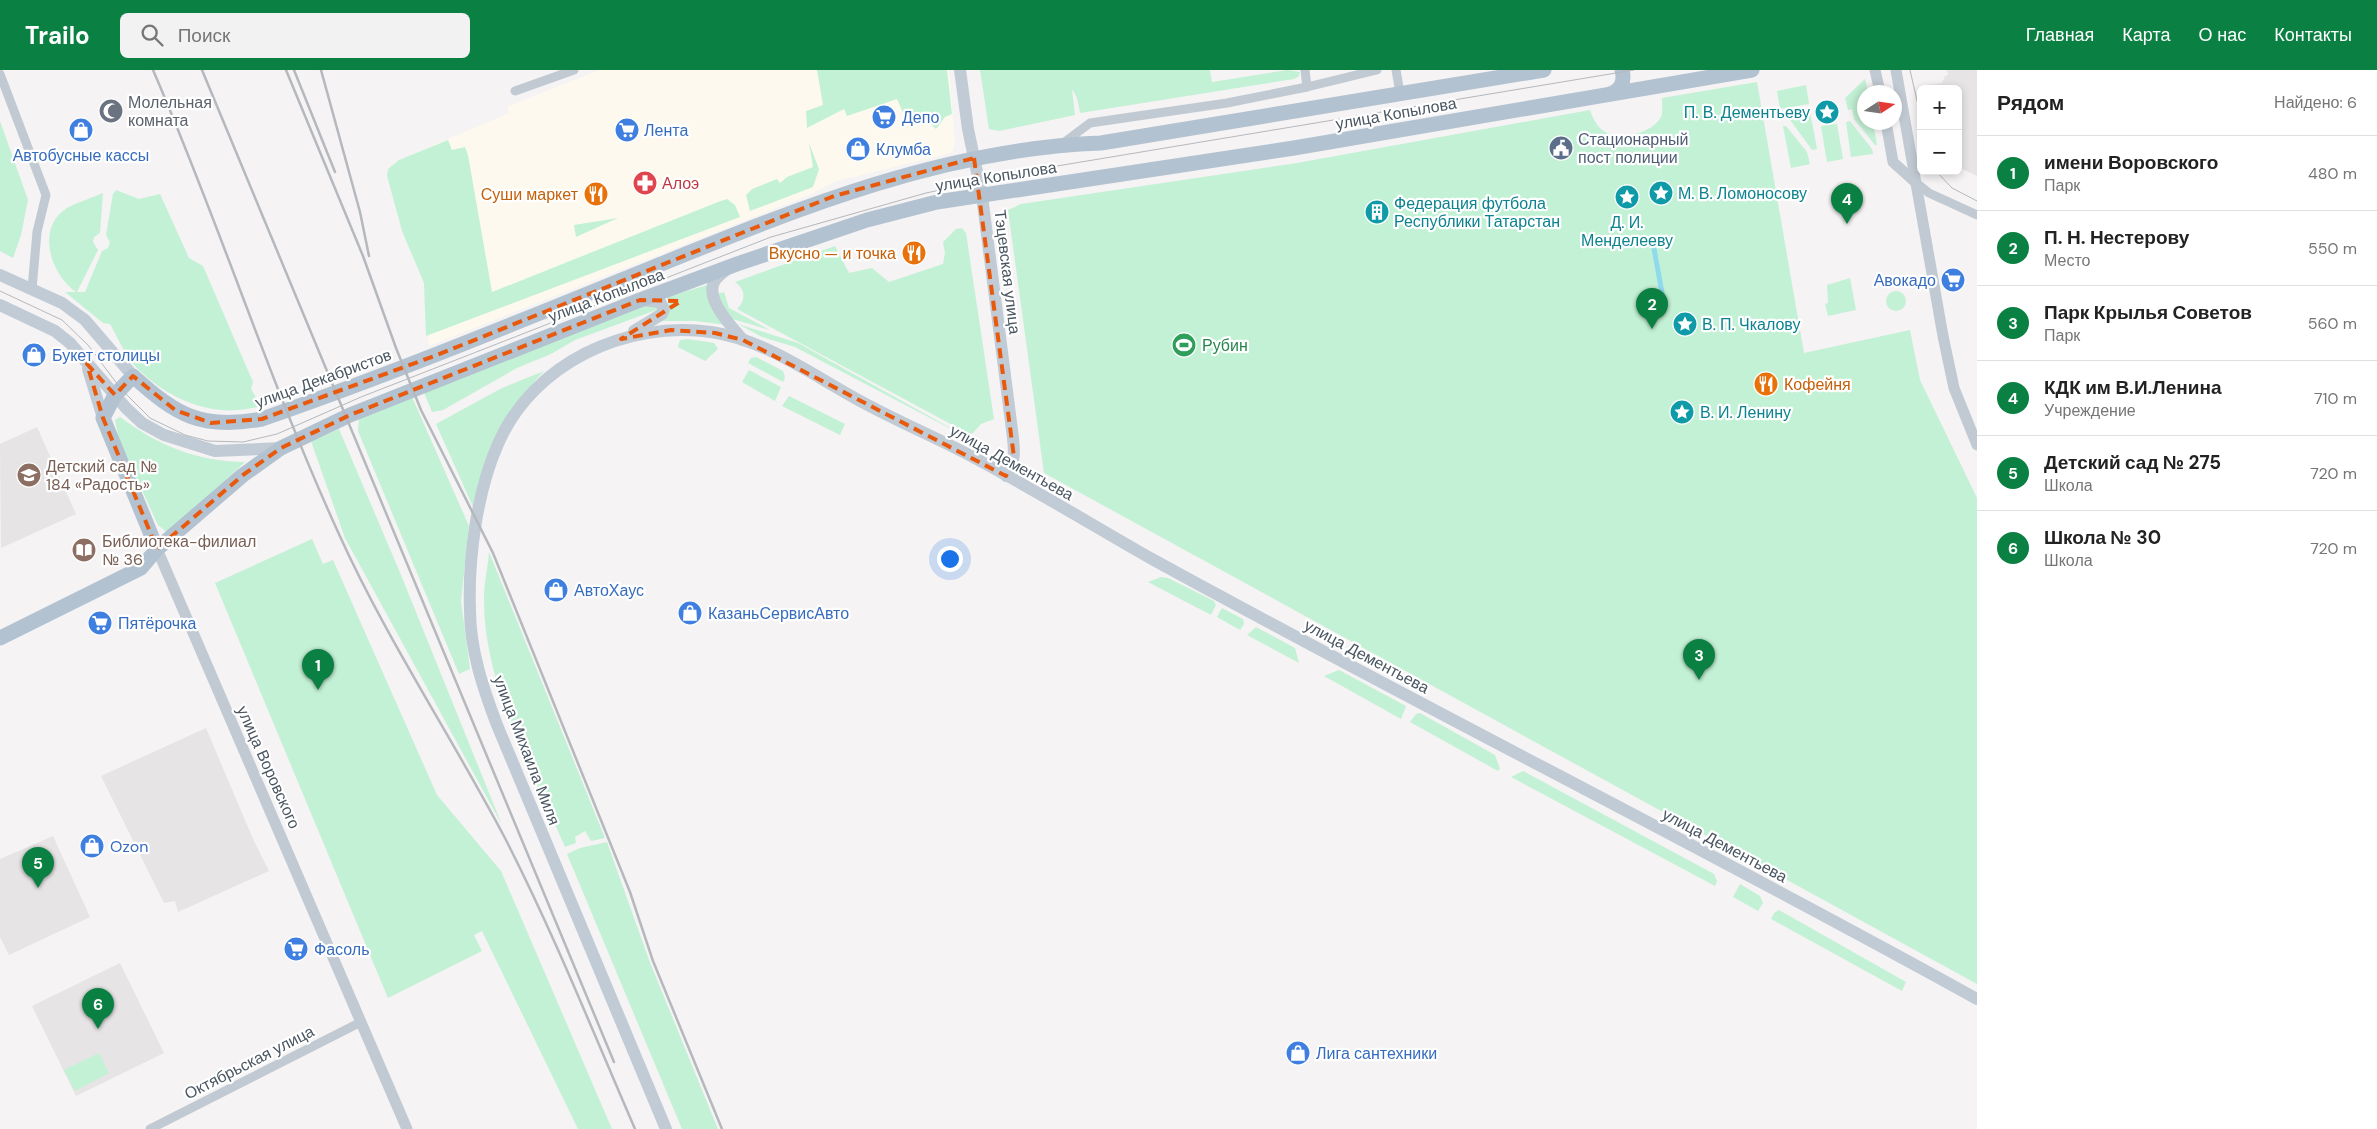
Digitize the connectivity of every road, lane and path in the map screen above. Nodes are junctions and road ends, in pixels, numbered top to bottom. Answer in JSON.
{"nodes":[{"id":1,"x":574,"y":70,"type":"edge"},
{"id":2,"x":960,"y":70,"type":"edge"},
{"id":3,"x":1305,"y":70,"type":"edge"},
{"id":4,"x":1377,"y":70,"type":"edge"},
{"id":5,"x":1396,"y":70,"type":"edge"},
{"id":6,"x":1544,"y":70,"type":"edge"},
{"id":7,"x":1622,"y":70,"type":"edge"},
{"id":8,"x":1752,"y":70,"type":"edge"},
{"id":9,"x":1875,"y":70,"type":"edge"},
{"id":10,"x":1896,"y":70,"type":"edge"},
{"id":11,"x":0,"y":74,"type":"edge"},
{"id":12,"x":1878,"y":85,"type":"edge"},
{"id":13,"x":1308,"y":88,"type":"junction"},
{"id":14,"x":515,"y":92,"type":"dead end"},
{"id":15,"x":1400,"y":93,"type":"junction"},
{"id":16,"x":1610,"y":94,"type":"junction"},
{"id":17,"x":1888,"y":130,"type":"edge"},
{"id":18,"x":1061,"y":145,"type":"junction"},
{"id":19,"x":974,"y":158,"type":"junction"},
{"id":20,"x":1914,"y":180,"type":"junction"},
{"id":21,"x":982,"y":196,"type":"junction"},
{"id":22,"x":1977,"y":214,"type":"edge"},
{"id":23,"x":730,"y":266,"type":"junction"},
{"id":24,"x":0,"y":275,"type":"edge"},
{"id":25,"x":32,"y":289,"type":"junction"},
{"id":26,"x":640,"y":300,"type":"junction"},
{"id":27,"x":0,"y":305,"type":"edge"},
{"id":28,"x":621,"y":339,"type":"junction"},
{"id":29,"x":743,"y":340,"type":"junction"},
{"id":30,"x":437,"y":355,"type":"joint"},
{"id":31,"x":87,"y":364,"type":"junction"},
{"id":32,"x":133,"y":376,"type":"junction"},
{"id":33,"x":114,"y":395,"type":"junction"},
{"id":34,"x":103,"y":418,"type":"junction"},
{"id":35,"x":1977,"y":445,"type":"edge"},
{"id":36,"x":281,"y":448,"type":"junction"},
{"id":37,"x":1006,"y":476,"type":"junction"},
{"id":38,"x":157,"y":549,"type":"junction"},
{"id":39,"x":0,"y":627,"type":"edge"},
{"id":40,"x":0,"y":638,"type":"edge"},
{"id":41,"x":1977,"y":999,"type":"edge"},
{"id":42,"x":361,"y":1022,"type":"junction"},
{"id":43,"x":150,"y":1129,"type":"edge"},
{"id":44,"x":407,"y":1129,"type":"edge"},
{"id":45,"x":666,"y":1129,"type":"edge"}],
"edges":[{"from":1,"to":14,"type":"street"},
{"from":2,"to":19,"type":"main road","name":"Тэцевская улица"},
{"from":3,"to":13,"type":"street"},
{"from":4,"to":13,"type":"street","name":"улица Копылова"},
{"from":5,"to":15,"type":"street"},
{"from":6,"to":15,"type":"main road","name":"улица Копылова"},
{"from":7,"to":16,"type":"main road"},
{"from":8,"to":16,"type":"main road","name":"улица Копылова"},
{"from":9,"to":12,"type":"street"},
{"from":10,"to":20,"type":"street"},
{"from":11,"to":25,"type":"street"},
{"from":13,"to":18,"type":"street","name":"улица Копылова"},
{"from":15,"to":18,"type":"main road","name":"улица Копылова"},
{"from":16,"to":21,"type":"main road","name":"улица Копылова"},
{"from":17,"to":20,"type":"street"},
{"from":18,"to":19,"type":"main road","name":"улица Копылова"},
{"from":19,"to":21,"type":"main road","name":"Тэцевская улица"},
{"from":19,"to":30,"type":"main road","name":"улица Копылова"},
{"from":20,"to":22,"type":"street"},
{"from":20,"to":35,"type":"street"},
{"from":21,"to":23,"type":"main road","name":"улица Копылова"},
{"from":21,"to":37,"type":"main road","name":"Тэцевская улица"},
{"from":23,"to":26,"type":"main road","name":"улица Копылова"},
{"from":23,"to":29,"type":"main road"},
{"from":24,"to":25,"type":"main road","name":"улица Декабристов"},
{"from":25,"to":32,"type":"main road","name":"улица Декабристов"},
{"from":26,"to":28,"type":"main road"},
{"from":26,"to":36,"type":"main road","name":"улица Копылова"},
{"from":27,"to":31,"type":"main road"},
{"from":28,"to":29,"type":"main road","name":"улица Михаила Миля"},
{"from":28,"to":45,"type":"main road","name":"улица Михаила Миля"},
{"from":29,"to":37,"type":"main road","name":"улица Дементьева"},
{"from":30,"to":32,"type":"main road","name":"улица Декабристов"},
{"from":31,"to":33,"type":"main road"},
{"from":31,"to":34,"type":"main road","name":"улица Воровского"},
{"from":32,"to":33,"type":"main road"},
{"from":33,"to":34,"type":"main road"},
{"from":33,"to":36,"type":"main road"},
{"from":34,"to":38,"type":"main road","name":"улица Воровского"},
{"from":36,"to":38,"type":"main road","name":"улица Копылова"},
{"from":37,"to":41,"type":"main road","name":"улица Дементьева"},
{"from":38,"to":39,"type":"main road"},
{"from":38,"to":40,"type":"main road"},
{"from":38,"to":42,"type":"street","name":"улица Воровского"},
{"from":42,"to":43,"type":"street","name":"Октябрьская улица"},
{"from":42,"to":44,"type":"street","name":"улица Воровского"}]}
